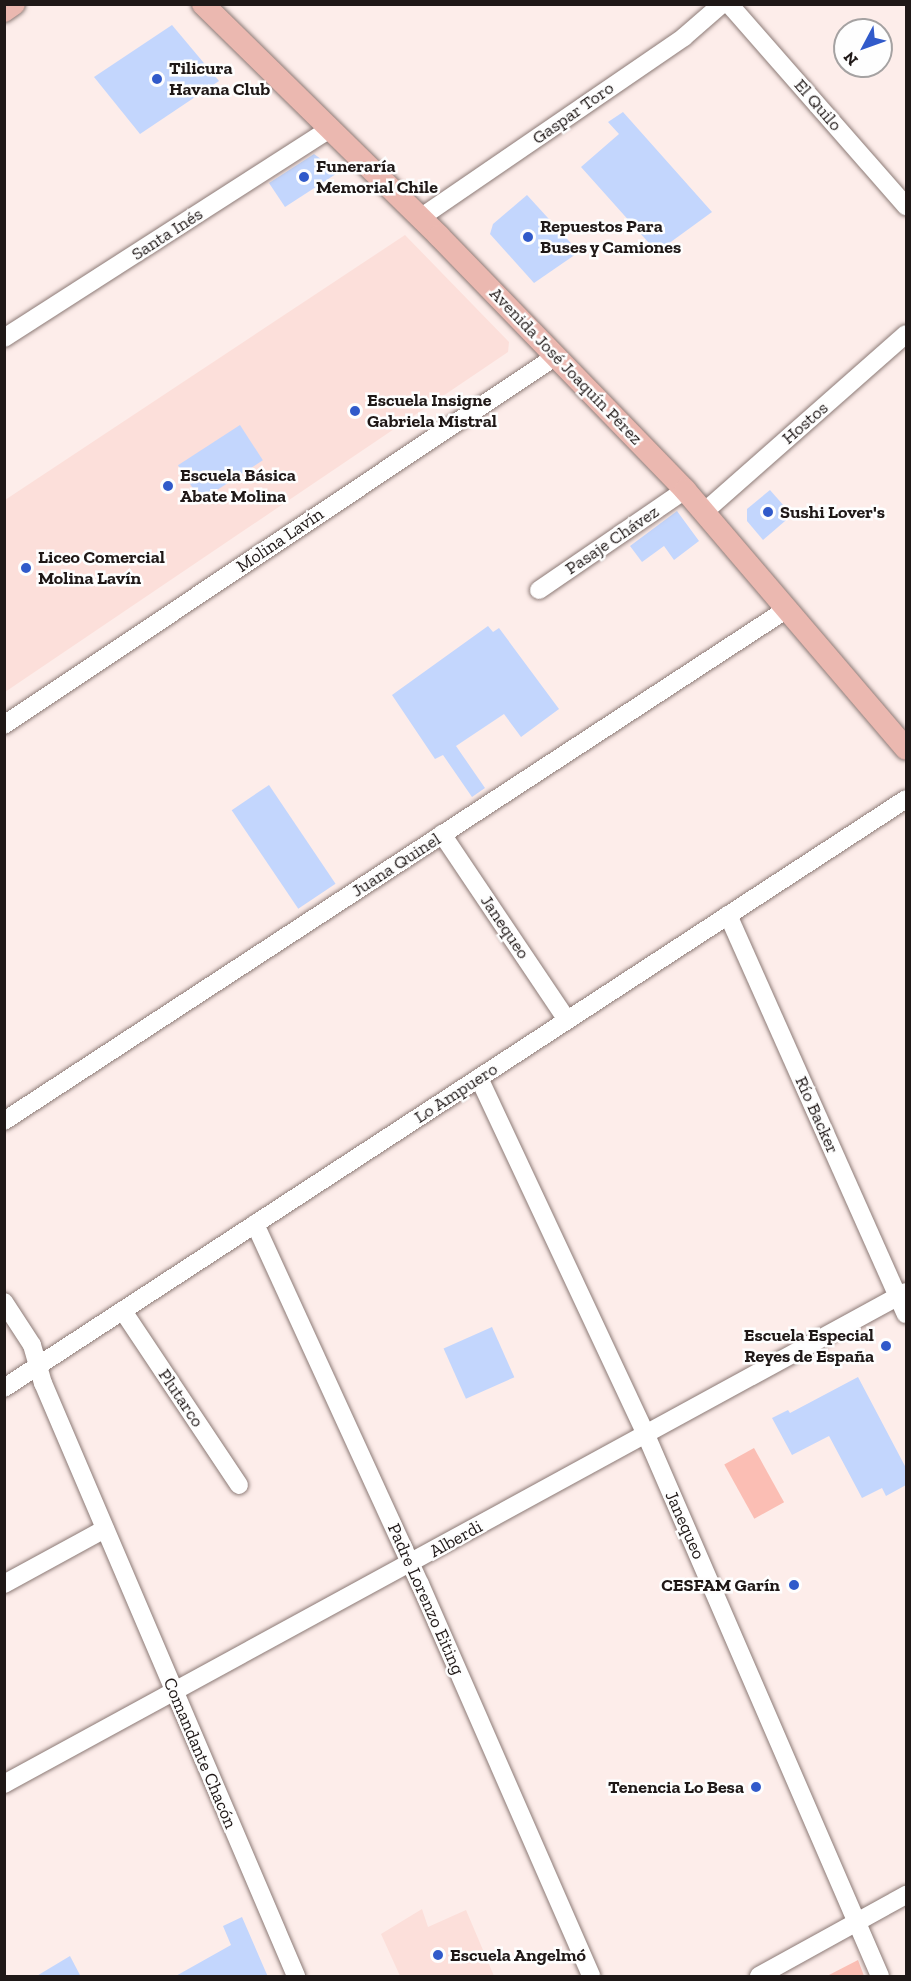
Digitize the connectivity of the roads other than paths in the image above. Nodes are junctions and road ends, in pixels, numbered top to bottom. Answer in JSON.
{"nodes":[{"id":1,"x":14,"y":4,"type":"edge"},
{"id":2,"x":203,"y":4,"type":"edge"},
{"id":3,"x":722,"y":4,"type":"edge"},
{"id":4,"x":729,"y":4,"type":"edge"},
{"id":5,"x":4,"y":11,"type":"edge"},
{"id":6,"x":330,"y":129,"type":"junction"},
{"id":7,"x":906,"y":206,"type":"edge"},
{"id":8,"x":420,"y":218,"type":"junction"},
{"id":9,"x":906,"y":334,"type":"edge"},
{"id":10,"x":4,"y":338,"type":"edge"},
{"id":11,"x":555,"y":356,"type":"junction"},
{"id":12,"x":685,"y":490,"type":"junction"},
{"id":13,"x":705,"y":512,"type":"junction"},
{"id":14,"x":539,"y":590,"type":"dead end"},
{"id":15,"x":787,"y":609,"type":"junction"},
{"id":16,"x":4,"y":725,"type":"edge"},
{"id":17,"x":906,"y":749,"type":"edge"},
{"id":18,"x":906,"y":799,"type":"edge"},
{"id":19,"x":442,"y":834,"type":"junction"},
{"id":20,"x":728,"y":915,"type":"junction"},
{"id":21,"x":567,"y":1020,"type":"junction"},
{"id":22,"x":480,"y":1078,"type":"junction"},
{"id":23,"x":4,"y":1121,"type":"edge"},
{"id":24,"x":255,"y":1224,"type":"junction"},
{"id":25,"x":902,"y":1294,"type":"edge"},
{"id":26,"x":4,"y":1302,"type":"edge"},
{"id":27,"x":123,"y":1311,"type":"junction"},
{"id":28,"x":906,"y":1314,"type":"edge"},
{"id":29,"x":38,"y":1366,"type":"junction"},
{"id":30,"x":4,"y":1388,"type":"edge"},
{"id":31,"x":646,"y":1435,"type":"junction"},
{"id":32,"x":239,"y":1485,"type":"dead end"},
{"id":33,"x":105,"y":1529,"type":"junction"},
{"id":34,"x":410,"y":1563,"type":"junction"},
{"id":35,"x":4,"y":1584,"type":"edge"},
{"id":36,"x":174,"y":1692,"type":"junction"},
{"id":37,"x":4,"y":1784,"type":"edge"},
{"id":38,"x":906,"y":1895,"type":"edge"},
{"id":39,"x":858,"y":1922,"type":"junction"},
{"id":40,"x":296,"y":1977,"type":"edge"},
{"id":41,"x":591,"y":1977,"type":"edge"},
{"id":42,"x":759,"y":1977,"type":"edge"},
{"id":43,"x":880,"y":1977,"type":"edge"}],
"edges":[{"from":1,"to":5,"type":"main road"},
{"from":2,"to":6,"type":"main road","name":"Avenida José Joaquín Pérez"},
{"from":3,"to":8,"type":"street","name":"Gaspar Toro"},
{"from":4,"to":7,"type":"street","name":"El Quilo"},
{"from":6,"to":8,"type":"main road","name":"Avenida José Joaquín Pérez"},
{"from":6,"to":10,"type":"street","name":"Santa Inés"},
{"from":8,"to":11,"type":"main road","name":"Avenida José Joaquín Pérez"},
{"from":9,"to":13,"type":"street","name":"Hostos"},
{"from":11,"to":12,"type":"main road","name":"Avenida José Joaquín Pérez"},
{"from":11,"to":16,"type":"street","name":"Molina Lavín"},
{"from":12,"to":13,"type":"main road","name":"Avenida José Joaquín Pérez"},
{"from":12,"to":14,"type":"street","name":"Pasaje Chávez"},
{"from":13,"to":15,"type":"main road","name":"Avenida José Joaquín Pérez"},
{"from":15,"to":17,"type":"main road","name":"Avenida José Joaquín Pérez"},
{"from":15,"to":19,"type":"street","name":"Juana Quinel"},
{"from":18,"to":20,"type":"street","name":"Lo Ampuero"},
{"from":19,"to":21,"type":"street","name":"Janequeo"},
{"from":19,"to":23,"type":"street","name":"Juana Quinel"},
{"from":20,"to":21,"type":"street","name":"Lo Ampuero"},
{"from":20,"to":25,"type":"street","name":"Río Backer"},
{"from":21,"to":22,"type":"street","name":"Lo Ampuero"},
{"from":22,"to":24,"type":"street","name":"Lo Ampuero"},
{"from":22,"to":31,"type":"street","name":"Janequeo"},
{"from":24,"to":27,"type":"street","name":"Lo Ampuero"},
{"from":24,"to":34,"type":"street","name":"Padre Lorenzo Eiting"},
{"from":25,"to":28,"type":"street","name":"Río Backer"},
{"from":25,"to":31,"type":"street","name":"Alberdi"},
{"from":26,"to":29,"type":"street","name":"Comandante Chacón"},
{"from":27,"to":29,"type":"street","name":"Lo Ampuero"},
{"from":27,"to":32,"type":"street","name":"Plutarco"},
{"from":29,"to":30,"type":"street","name":"Lo Ampuero"},
{"from":29,"to":33,"type":"street","name":"Comandante Chacón"},
{"from":31,"to":34,"type":"street","name":"Alberdi"},
{"from":31,"to":39,"type":"street","name":"Janequeo"},
{"from":33,"to":35,"type":"street"},
{"from":33,"to":36,"type":"street","name":"Comandante Chacón"},
{"from":34,"to":36,"type":"street","name":"Alberdi"},
{"from":34,"to":41,"type":"street","name":"Padre Lorenzo Eiting"},
{"from":36,"to":37,"type":"street","name":"Alberdi"},
{"from":36,"to":40,"type":"street","name":"Comandante Chacón"},
{"from":38,"to":39,"type":"street"},
{"from":39,"to":42,"type":"street"},
{"from":39,"to":43,"type":"street","name":"Janequeo"}]}
